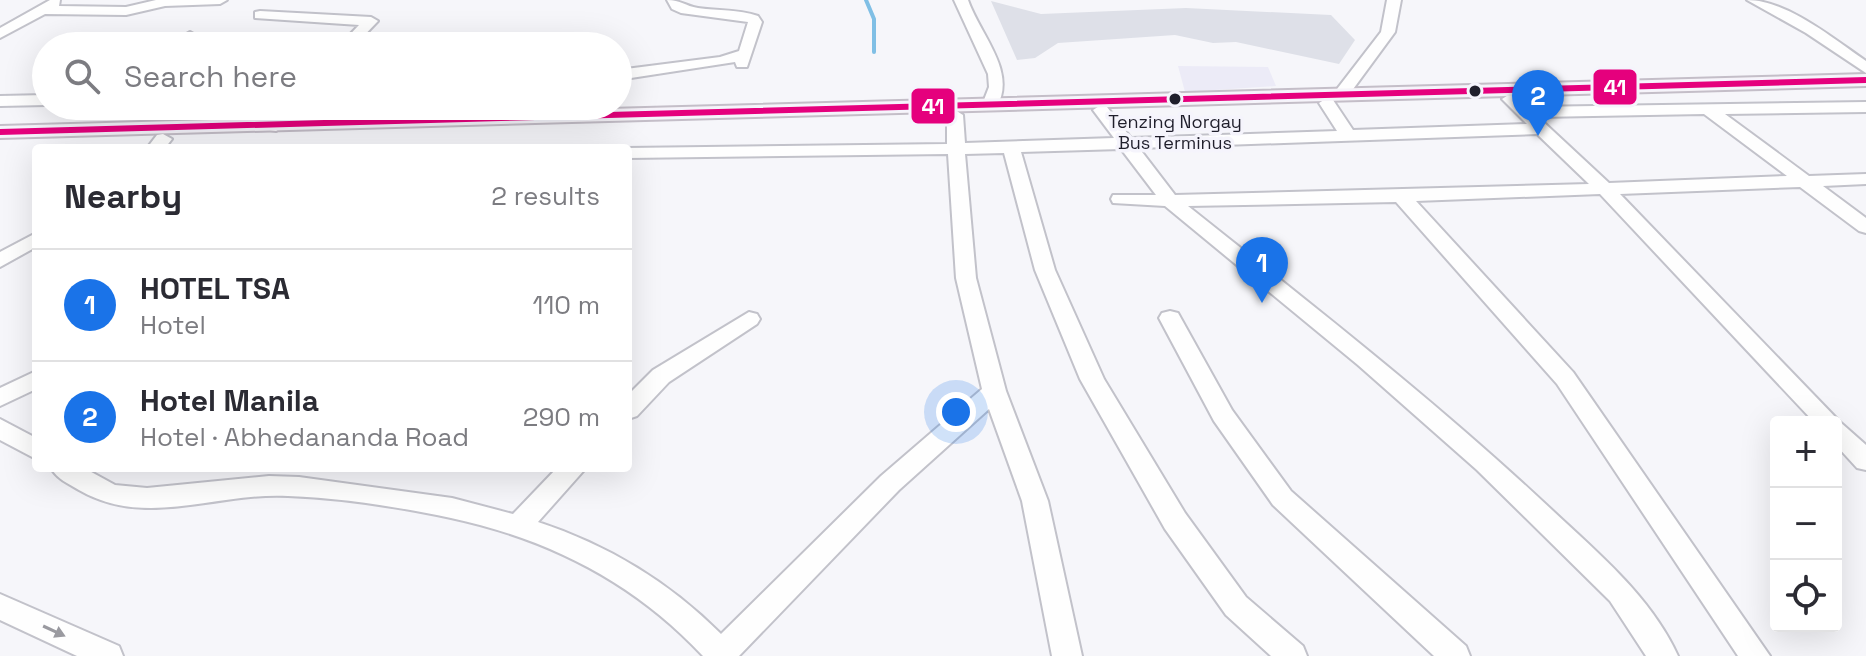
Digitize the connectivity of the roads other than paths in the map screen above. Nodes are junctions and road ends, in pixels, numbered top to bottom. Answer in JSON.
{"nodes":[{"id":1,"x":60,"y":0,"type":"edge"},
{"id":2,"x":220,"y":0,"type":"edge"},
{"id":3,"x":674,"y":0,"type":"edge"},
{"id":4,"x":961,"y":0,"type":"edge"},
{"id":5,"x":1394,"y":0,"type":"edge"},
{"id":6,"x":1754,"y":0,"type":"edge"},
{"id":7,"x":42,"y":10,"type":"junction"},
{"id":8,"x":260,"y":15,"type":"dead end"},
{"id":9,"x":360,"y":32,"type":"edge"},
{"id":10,"x":0,"y":34,"type":"edge"},
{"id":11,"x":1866,"y":68,"type":"edge"},
{"id":12,"x":632,"y":73,"type":"edge"},
{"id":13,"x":1862,"y":91,"type":"edge"},
{"id":14,"x":1652,"y":96,"type":"junction"},
{"id":15,"x":1334,"y":98,"type":"junction"},
{"id":16,"x":32,"y":100,"type":"edge"},
{"id":17,"x":1508,"y":100,"type":"junction"},
{"id":18,"x":0,"y":101,"type":"edge"},
{"id":19,"x":1866,"y":107,"type":"edge"},
{"id":20,"x":991,"y":109,"type":"junction"},
{"id":21,"x":1101,"y":110,"type":"junction"},
{"id":22,"x":1671,"y":111,"type":"junction"},
{"id":23,"x":1710,"y":111,"type":"junction"},
{"id":24,"x":955,"y":115,"type":"junction"},
{"id":25,"x":632,"y":118,"type":"edge"},
{"id":26,"x":274,"y":120,"type":"edge"},
{"id":27,"x":528,"y":120,"type":"edge"},
{"id":28,"x":276,"y":126,"type":"junction"},
{"id":29,"x":1542,"y":129,"type":"junction"},
{"id":30,"x":0,"y":132,"type":"edge"},
{"id":31,"x":1349,"y":137,"type":"junction"},
{"id":32,"x":160,"y":144,"type":"edge"},
{"id":33,"x":1125,"y":144,"type":"junction"},
{"id":34,"x":1011,"y":147,"type":"junction"},
{"id":35,"x":32,"y":148,"type":"edge"},
{"id":36,"x":956,"y":149,"type":"junction"},
{"id":37,"x":0,"y":151,"type":"edge"},
{"id":38,"x":632,"y":153,"type":"edge"},
{"id":39,"x":1866,"y":179,"type":"edge"},
{"id":40,"x":1806,"y":183,"type":"junction"},
{"id":41,"x":1604,"y":188,"type":"junction"},
{"id":42,"x":1401,"y":196,"type":"junction"},
{"id":43,"x":1120,"y":199,"type":"dead end"},
{"id":44,"x":1170,"y":201,"type":"junction"},
{"id":45,"x":1866,"y":227,"type":"edge"},
{"id":46,"x":32,"y":241,"type":"edge"},
{"id":47,"x":0,"y":261,"type":"edge"},
{"id":48,"x":1170,"y":318,"type":"dead end"},
{"id":49,"x":749,"y":319,"type":"dead end"},
{"id":50,"x":32,"y":381,"type":"edge"},
{"id":51,"x":994,"y":391,"type":"junction"},
{"id":52,"x":0,"y":398,"type":"edge"},
{"id":53,"x":632,"y":406,"type":"edge"},
{"id":54,"x":1822,"y":416,"type":"edge"},
{"id":55,"x":0,"y":428,"type":"edge"},
{"id":56,"x":1842,"y":436,"type":"edge"},
{"id":57,"x":32,"y":448,"type":"edge"},
{"id":58,"x":1866,"y":461,"type":"edge"},
{"id":59,"x":71,"y":472,"type":"edge"},
{"id":60,"x":290,"y":472,"type":"edge"},
{"id":61,"x":569,"y":472,"type":"edge"},
{"id":62,"x":272,"y":485,"type":"junction"},
{"id":63,"x":519,"y":525,"type":"junction"},
{"id":64,"x":0,"y":606,"type":"edge"},
{"id":65,"x":722,"y":655,"type":"edge"},
{"id":66,"x":108,"y":656,"type":"edge"},
{"id":67,"x":1067,"y":656,"type":"edge"},
{"id":68,"x":1292,"y":656,"type":"edge"},
{"id":69,"x":1455,"y":656,"type":"edge"},
{"id":70,"x":1663,"y":656,"type":"edge"},
{"id":71,"x":1755,"y":656,"type":"edge"}],
"edges":[{"from":1,"to":7,"type":"street"},
{"from":2,"to":7,"type":"street"},
{"from":3,"to":12,"type":"street"},
{"from":4,"to":20,"type":"street"},
{"from":5,"to":15,"type":"street"},
{"from":6,"to":11,"type":"street"},
{"from":7,"to":10,"type":"street"},
{"from":8,"to":9,"type":"street"},
{"from":13,"to":14,"type":"main road"},
{"from":13,"to":17,"type":"main road"},
{"from":14,"to":17,"type":"main road"},
{"from":14,"to":22,"type":"street"},
{"from":15,"to":17,"type":"main road"},
{"from":15,"to":20,"type":"main road"},
{"from":15,"to":21,"type":"main road"},
{"from":15,"to":31,"type":"street"},
{"from":16,"to":18,"type":"street"},
{"from":17,"to":22,"type":"street"},
{"from":17,"to":29,"type":"street"},
{"from":19,"to":23,"type":"street"},
{"from":20,"to":21,"type":"main road"},
{"from":20,"to":24,"type":"main road"},
{"from":20,"to":25,"type":"main road"},
{"from":21,"to":33,"type":"street"},
{"from":22,"to":23,"type":"street"},
{"from":23,"to":40,"type":"street"},
{"from":24,"to":32,"type":"main road"},
{"from":24,"to":36,"type":"street"},
{"from":26,"to":28,"type":"street"},
{"from":27,"to":28,"type":"main road"},
{"from":28,"to":30,"type":"main road"},
{"from":29,"to":31,"type":"street"},
{"from":29,"to":41,"type":"street"},
{"from":31,"to":33,"type":"street"},
{"from":33,"to":34,"type":"street"},
{"from":33,"to":44,"type":"street"},
{"from":34,"to":36,"type":"street"},
{"from":34,"to":68,"type":"street"},
{"from":35,"to":37,"type":"main road"},
{"from":36,"to":38,"type":"street"},
{"from":36,"to":51,"type":"street"},
{"from":39,"to":40,"type":"street"},
{"from":40,"to":41,"type":"street"},
{"from":40,"to":45,"type":"street"},
{"from":41,"to":42,"type":"street"},
{"from":41,"to":54,"type":"street"},
{"from":42,"to":44,"type":"street"},
{"from":42,"to":71,"type":"street"},
{"from":43,"to":44,"type":"street"},
{"from":44,"to":70,"type":"street"},
{"from":46,"to":47,"type":"street"},
{"from":48,"to":69,"type":"street"},
{"from":49,"to":53,"type":"street"},
{"from":50,"to":52,"type":"street"},
{"from":51,"to":65,"type":"street"},
{"from":51,"to":67,"type":"street"},
{"from":55,"to":57,"type":"street"},
{"from":56,"to":58,"type":"street"},
{"from":59,"to":62,"type":"street"},
{"from":60,"to":62,"type":"street"},
{"from":61,"to":63,"type":"street"},
{"from":62,"to":63,"type":"street"},
{"from":63,"to":65,"type":"street"},
{"from":64,"to":66,"type":"street","one_way":true}]}
